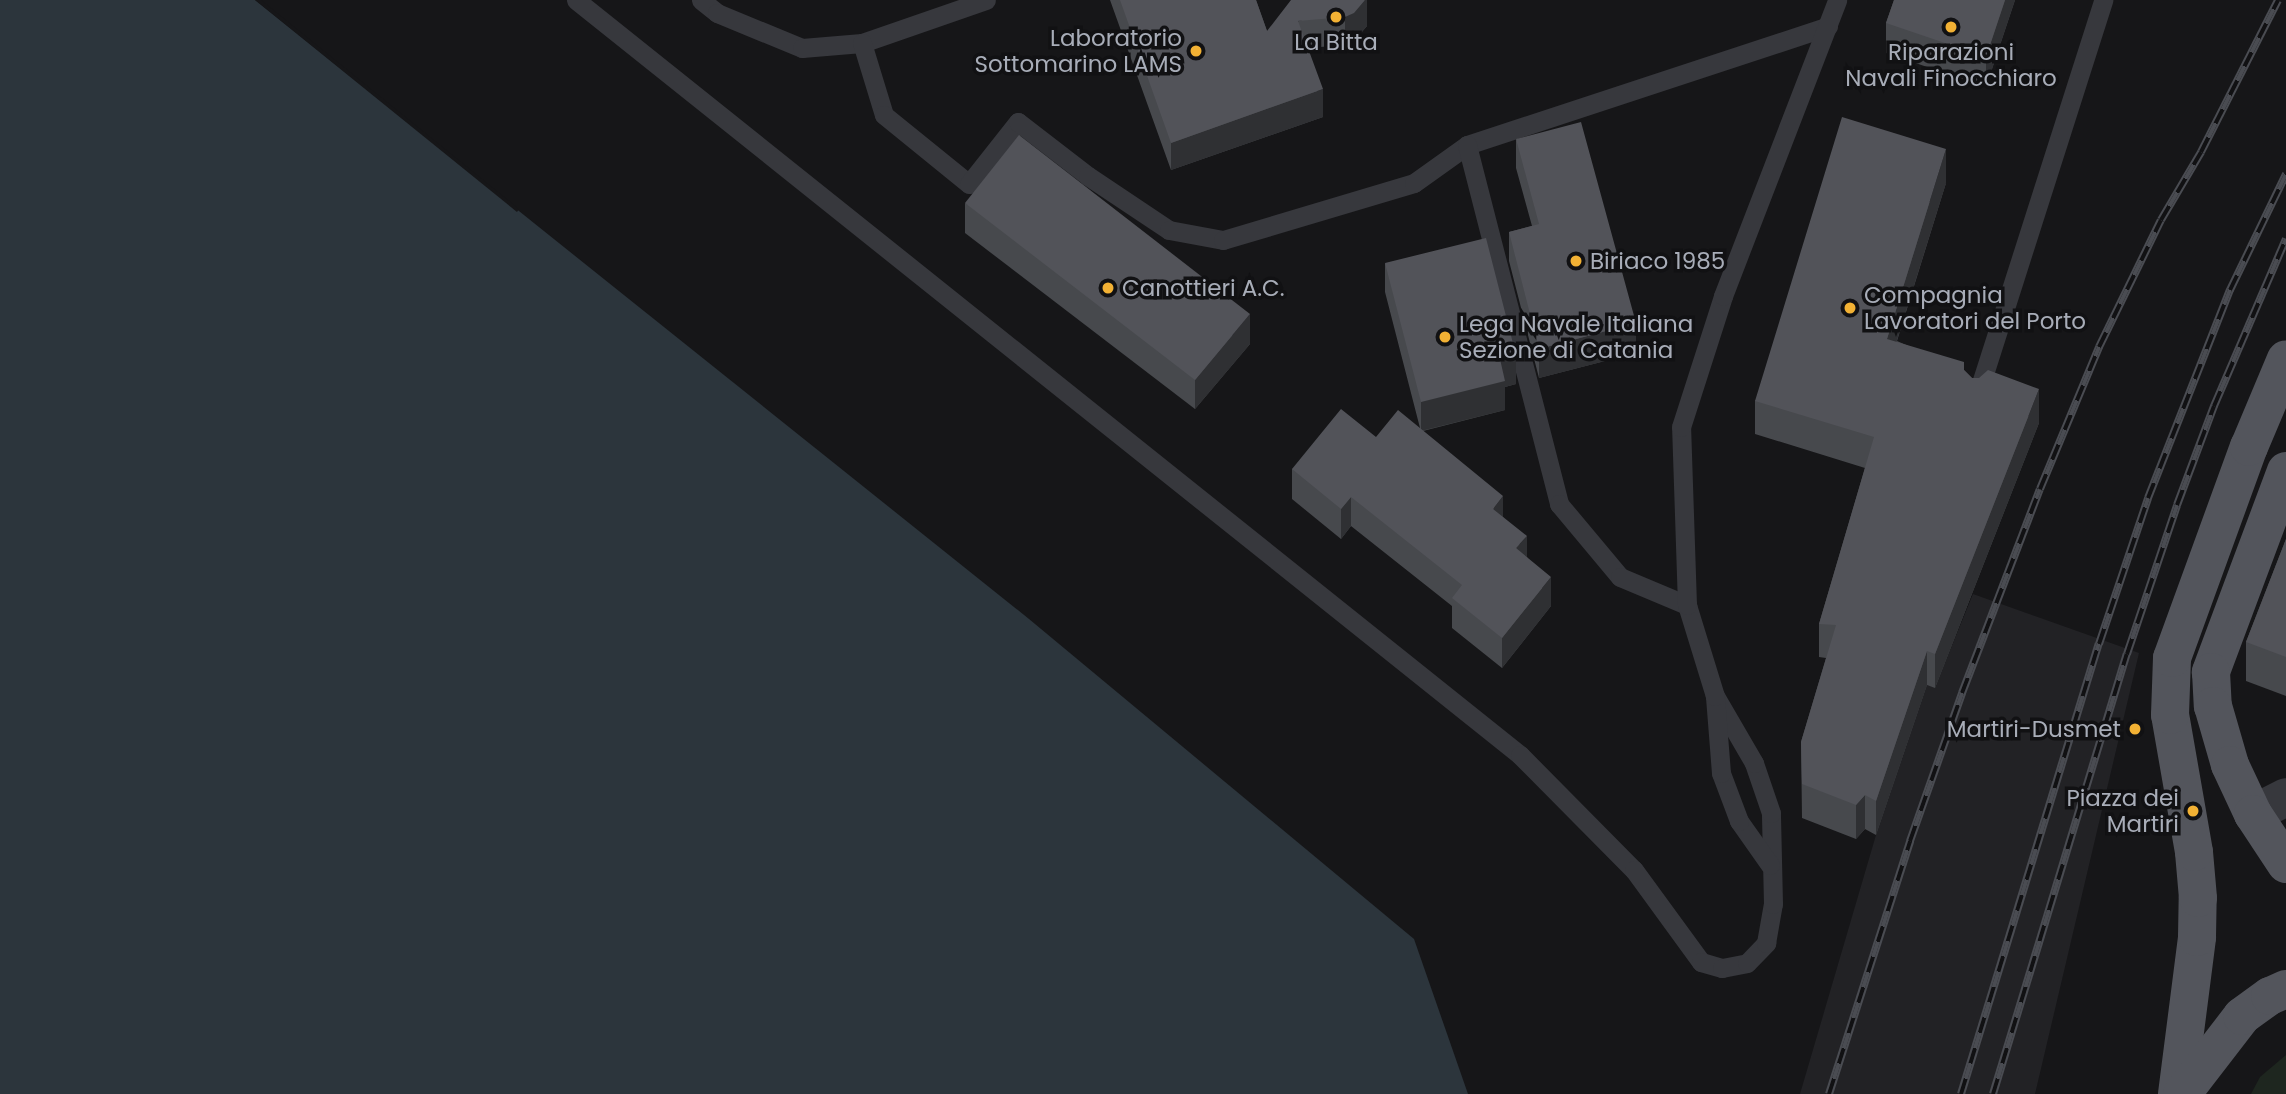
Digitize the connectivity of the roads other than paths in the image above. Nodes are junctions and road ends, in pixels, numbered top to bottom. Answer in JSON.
{"nodes":[{"id":1,"x":576,"y":0,"type":"edge"},
{"id":2,"x":701,"y":0,"type":"edge"},
{"id":3,"x":986,"y":0,"type":"edge"},
{"id":4,"x":1837,"y":0,"type":"edge"},
{"id":5,"x":2103,"y":0,"type":"edge"},
{"id":6,"x":1828,"y":26,"type":"junction"},
{"id":7,"x":862,"y":43,"type":"junction"},
{"id":8,"x":1467,"y":145,"type":"junction"},
{"id":9,"x":2286,"y":359,"type":"edge"},
{"id":10,"x":1976,"y":400,"type":"edge"},
{"id":11,"x":2286,"y":471,"type":"edge"},
{"id":12,"x":1687,"y":605,"type":"junction"},
{"id":13,"x":1715,"y":696,"type":"junction"},
{"id":14,"x":2270,"y":806,"type":"edge"},
{"id":15,"x":2286,"y":864,"type":"edge"},
{"id":16,"x":1770,"y":865,"type":"junction"},
{"id":17,"x":2286,"y":989,"type":"edge"},
{"id":18,"x":2177,"y":1094,"type":"edge"},
{"id":19,"x":2182,"y":1094,"type":"edge"}],
"edges":[{"from":1,"to":16,"type":"lane"},
{"from":2,"to":7,"type":"lane"},
{"from":3,"to":7,"type":"lane"},
{"from":4,"to":6,"type":"lane"},
{"from":5,"to":10,"type":"lane"},
{"from":6,"to":8,"type":"lane"},
{"from":6,"to":12,"type":"lane"},
{"from":7,"to":8,"type":"lane"},
{"from":8,"to":12,"type":"lane"},
{"from":9,"to":18,"type":"main road"},
{"from":11,"to":14,"type":"main road"},
{"from":12,"to":13,"type":"lane"},
{"from":13,"to":16,"type":"lane"},
{"from":13,"to":16,"type":"lane"},
{"from":14,"to":15,"type":"main road"},
{"from":17,"to":19,"type":"main road"}]}
